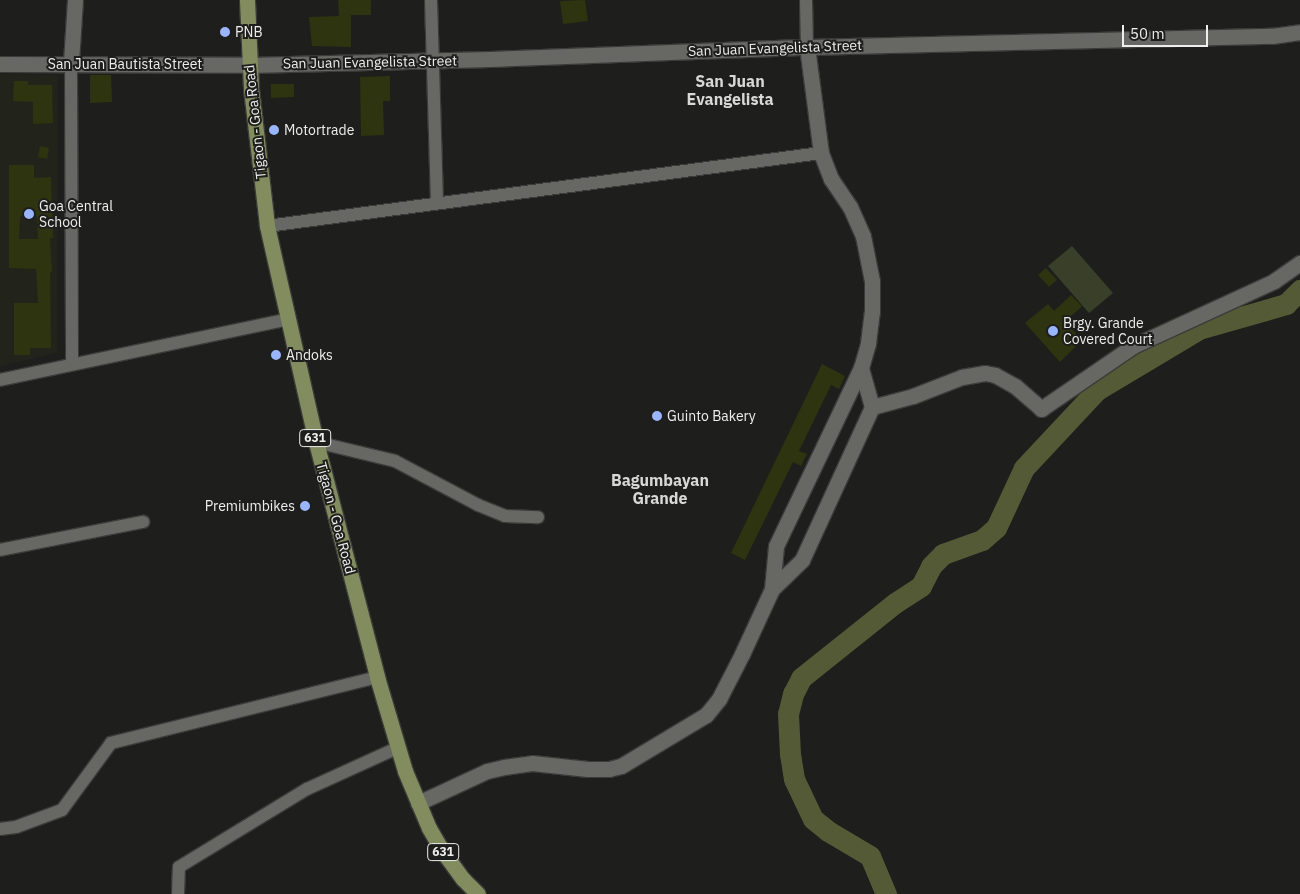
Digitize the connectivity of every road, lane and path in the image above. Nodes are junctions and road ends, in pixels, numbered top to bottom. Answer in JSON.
{"nodes":[{"id":1,"x":75,"y":0,"type":"edge"},
{"id":2,"x":247,"y":0,"type":"edge"},
{"id":3,"x":431,"y":0,"type":"edge"},
{"id":4,"x":806,"y":0,"type":"edge"},
{"id":5,"x":1300,"y":32,"type":"edge"},
{"id":6,"x":807,"y":47,"type":"junction"},
{"id":7,"x":432,"y":60,"type":"junction"},
{"id":8,"x":71,"y":62,"type":"junction"},
{"id":9,"x":0,"y":64,"type":"edge"},
{"id":10,"x":249,"y":65,"type":"junction"},
{"id":11,"x":821,"y":152,"type":"junction"},
{"id":12,"x":437,"y":203,"type":"junction"},
{"id":13,"x":267,"y":226,"type":"junction"},
{"id":14,"x":1300,"y":263,"type":"edge"},
{"id":15,"x":289,"y":318,"type":"junction"},
{"id":16,"x":72,"y":364,"type":"junction"},
{"id":17,"x":861,"y":368,"type":"junction"},
{"id":18,"x":0,"y":380,"type":"edge"},
{"id":19,"x":872,"y":407,"type":"junction"},
{"id":20,"x":316,"y":442,"type":"junction"},
{"id":21,"x":538,"y":516,"type":"dead end"},
{"id":22,"x":143,"y":522,"type":"dead end"},
{"id":23,"x":0,"y":550,"type":"edge"},
{"id":24,"x":772,"y":589,"type":"junction"},
{"id":25,"x":377,"y":677,"type":"junction"},
{"id":26,"x":397,"y":748,"type":"junction"},
{"id":27,"x":418,"y":803,"type":"junction"},
{"id":28,"x":0,"y":829,"type":"edge"},
{"id":29,"x":178,"y":894,"type":"edge"},
{"id":30,"x":478,"y":894,"type":"edge"}],
"edges":[{"from":1,"to":8,"type":"street"},
{"from":2,"to":10,"type":"main road","name":"Tigaon - Goa Road","number":"631"},
{"from":3,"to":7,"type":"street"},
{"from":4,"to":6,"type":"street"},
{"from":5,"to":6,"type":"street","name":"San Juan Evangelista Street"},
{"from":6,"to":7,"type":"street","name":"San Juan Evangelista Street"},
{"from":6,"to":11,"type":"street"},
{"from":7,"to":10,"type":"street","name":"San Juan Evangelista Street"},
{"from":7,"to":12,"type":"street"},
{"from":8,"to":9,"type":"street","name":"San Juan Bautista Street"},
{"from":8,"to":10,"type":"street","name":"San Juan Bautista Street"},
{"from":8,"to":16,"type":"street"},
{"from":10,"to":13,"type":"main road","name":"Tigaon - Goa Road","number":"631"},
{"from":11,"to":12,"type":"street"},
{"from":11,"to":17,"type":"street"},
{"from":12,"to":13,"type":"street"},
{"from":13,"to":15,"type":"main road","name":"Tigaon - Goa Road","number":"631"},
{"from":14,"to":19,"type":"street"},
{"from":15,"to":16,"type":"street"},
{"from":15,"to":20,"type":"main road","name":"Tigaon - Goa Road","number":"631"},
{"from":16,"to":18,"type":"street"},
{"from":17,"to":19,"type":"street"},
{"from":17,"to":24,"type":"street"},
{"from":19,"to":24,"type":"street"},
{"from":20,"to":21,"type":"street"},
{"from":20,"to":25,"type":"main road","name":"Tigaon - Goa Road","number":"631"},
{"from":22,"to":23,"type":"street"},
{"from":24,"to":27,"type":"street"},
{"from":25,"to":26,"type":"main road","name":"Tigaon - Goa Road","number":"631"},
{"from":25,"to":28,"type":"street"},
{"from":26,"to":27,"type":"main road","name":"Tigaon - Goa Road","number":"631"},
{"from":26,"to":29,"type":"street"},
{"from":27,"to":30,"type":"main road","name":"Tigaon - Goa Road","number":"631"}]}
